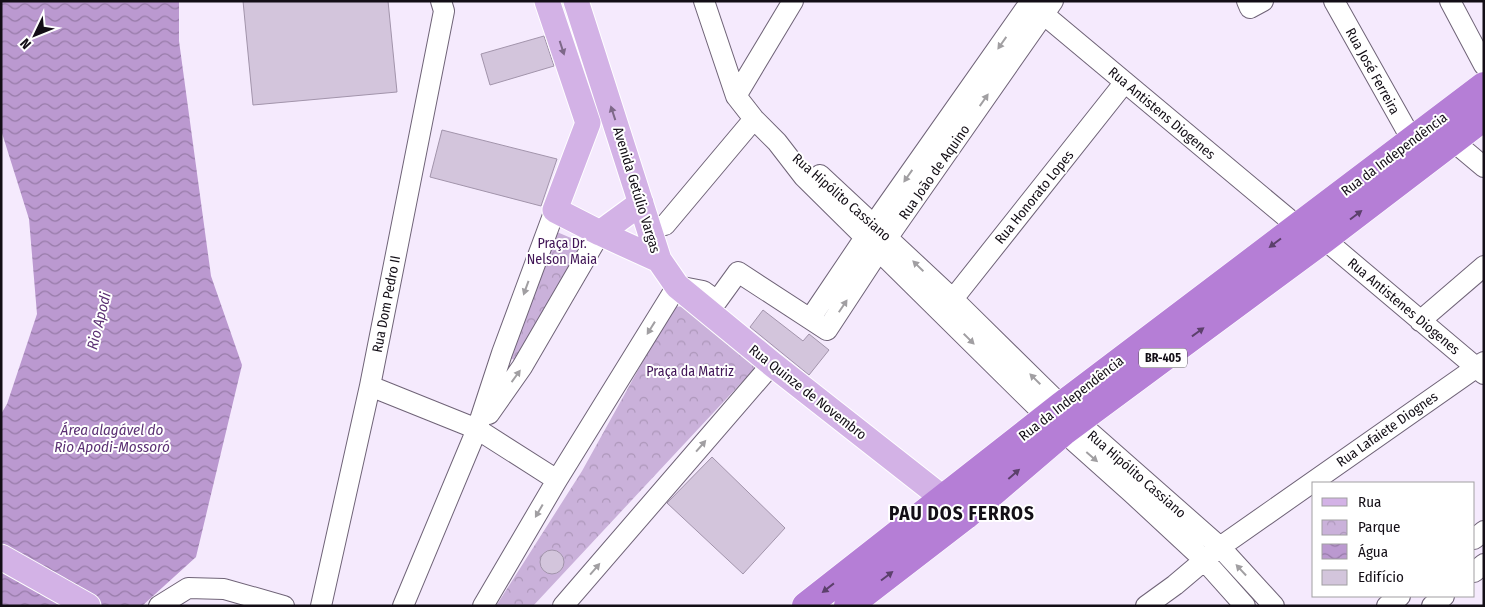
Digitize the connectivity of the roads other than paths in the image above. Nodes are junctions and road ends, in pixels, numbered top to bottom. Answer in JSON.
{"nodes":[{"id":1,"x":441,"y":1,"type":"edge"},
{"id":2,"x":547,"y":1,"type":"edge"},
{"id":3,"x":576,"y":1,"type":"edge"},
{"id":4,"x":704,"y":1,"type":"edge"},
{"id":5,"x":793,"y":1,"type":"edge"},
{"id":6,"x":1334,"y":1,"type":"edge"},
{"id":7,"x":1450,"y":1,"type":"edge"},
{"id":8,"x":1037,"y":4,"type":"edge"},
{"id":9,"x":1484,"y":66,"type":"edge"},
{"id":10,"x":1126,"y":82,"type":"junction"},
{"id":11,"x":1484,"y":86,"type":"edge"},
{"id":12,"x":736,"y":96,"type":"junction"},
{"id":13,"x":1484,"y":116,"type":"edge"},
{"id":14,"x":754,"y":119,"type":"junction"},
{"id":15,"x":1445,"y":132,"type":"junction"},
{"id":16,"x":1412,"y":140,"type":"junction"},
{"id":17,"x":1484,"y":167,"type":"edge"},
{"id":18,"x":641,"y":203,"type":"junction"},
{"id":19,"x":555,"y":210,"type":"junction"},
{"id":20,"x":1297,"y":226,"type":"junction"},
{"id":21,"x":649,"y":228,"type":"junction"},
{"id":22,"x":600,"y":233,"type":"junction"},
{"id":23,"x":877,"y":237,"type":"junction"},
{"id":24,"x":1324,"y":238,"type":"junction"},
{"id":25,"x":659,"y":260,"type":"junction"},
{"id":26,"x":1484,"y":266,"type":"edge"},
{"id":27,"x":677,"y":286,"type":"junction"},
{"id":28,"x":947,"y":305,"type":"junction"},
{"id":29,"x":1420,"y":321,"type":"junction"},
{"id":30,"x":772,"y":364,"type":"junction"},
{"id":31,"x":1481,"y":368,"type":"edge"},
{"id":32,"x":370,"y":386,"type":"junction"},
{"id":33,"x":1062,"y":419,"type":"junction"},
{"id":34,"x":477,"y":430,"type":"junction"},
{"id":35,"x":557,"y":480,"type":"junction"},
{"id":36,"x":1315,"y":482,"type":"edge"},
{"id":37,"x":1312,"y":484,"type":"edge"},
{"id":38,"x":943,"y":499,"type":"junction"},
{"id":39,"x":965,"y":516,"type":"junction"},
{"id":40,"x":1220,"y":547,"type":"junction"},
{"id":41,"x":1,"y":557,"type":"edge"},
{"id":42,"x":1203,"y":560,"type":"junction"},
{"id":43,"x":1399,"y":597,"type":"edge"},
{"id":44,"x":1443,"y":597,"type":"edge"},
{"id":45,"x":566,"y":605,"type":"edge"},
{"id":46,"x":88,"y":606,"type":"edge"},
{"id":47,"x":160,"y":606,"type":"edge"},
{"id":48,"x":284,"y":606,"type":"edge"},
{"id":49,"x":321,"y":606,"type":"edge"},
{"id":50,"x":403,"y":606,"type":"edge"},
{"id":51,"x":483,"y":606,"type":"edge"},
{"id":52,"x":806,"y":606,"type":"edge"},
{"id":53,"x":848,"y":606,"type":"edge"},
{"id":54,"x":1146,"y":606,"type":"edge"},
{"id":55,"x":1245,"y":606,"type":"edge"},
{"id":56,"x":1274,"y":606,"type":"edge"},
{"id":57,"x":1387,"y":606,"type":"edge"},
{"id":58,"x":1432,"y":606,"type":"edge"}],
"edges":[{"from":1,"to":32,"type":"street","name":"Rua Dom Pedro II"},
{"from":2,"to":19,"type":"main road","one_way":true},
{"from":18,"to":3,"type":"main road","name":"Avenida Getúlio Vargas","one_way":true},
{"from":4,"to":12,"type":"street","name":"Rua Hipólito Cassiano"},
{"from":5,"to":12,"type":"street"},
{"from":6,"to":16,"type":"street","name":"Rua José Ferreira"},
{"from":7,"to":9,"type":"street"},
{"from":8,"to":10,"type":"street","name":"Rua Antistens Diogenes"},
{"from":8,"to":23,"type":"street","name":"Rua João de Aquino"},
{"from":10,"to":20,"type":"street","name":"Rua Antistens Diogenes"},
{"from":10,"to":28,"type":"street","name":"Rua Honorato Lopes"},
{"from":11,"to":15,"type":"highway","name":"Rua da Independência","number":"BR-405"},
{"from":12,"to":14,"type":"street","name":"Rua Hipólito Cassiano"},
{"from":13,"to":15,"type":"highway","name":"Rua da Independência","number":"BR-405"},
{"from":14,"to":21,"type":"street"},
{"from":14,"to":23,"type":"street","name":"Rua Hipólito Cassiano"},
{"from":15,"to":16,"type":"highway","name":"Rua da Independência","number":"BR-405"},
{"from":15,"to":17,"type":"street"},
{"from":24,"to":15,"type":"highway","name":"Rua da Independência","number":"BR-405","one_way":true},
{"from":16,"to":20,"type":"highway","name":"Rua da Independência","number":"BR-405"},
{"from":18,"to":21,"type":"main road","name":"Avenida Getúlio Vargas"},
{"from":18,"to":22,"type":"main road"},
{"from":19,"to":22,"type":"main road","name":"Avenida Getúlio Vargas"},
{"from":19,"to":34,"type":"street","one_way":true},
{"from":20,"to":33,"type":"highway","name":"Rua da Independência","number":"BR-405","one_way":true},
{"from":21,"to":25,"type":"main road","name":"Avenida Getúlio Vargas"},
{"from":22,"to":25,"type":"main road","name":"Avenida Getúlio Vargas"},
{"from":34,"to":22,"type":"street","one_way":true},
{"from":23,"to":27,"type":"street","name":"Rua João de Aquino"},
{"from":23,"to":28,"type":"street","name":"Rua Hipólito Cassiano"},
{"from":24,"to":29,"type":"street","name":"Rua Antistenes Diogenes"},
{"from":33,"to":24,"type":"highway","name":"Rua da Independência","number":"BR-405","one_way":true},
{"from":25,"to":27,"type":"main road","name":"Rua Quinze de Novembro"},
{"from":26,"to":29,"type":"street"},
{"from":27,"to":30,"type":"main road","name":"Rua Quinze de Novembro"},
{"from":27,"to":35,"type":"street","one_way":true},
{"from":28,"to":33,"type":"street","name":"Rua Hipólito Cassiano"},
{"from":29,"to":31,"type":"street","name":"Rua Antistenes Diogenes"},
{"from":30,"to":38,"type":"main road","name":"Rua Quinze de Novembro"},
{"from":45,"to":30,"type":"street","one_way":true},
{"from":31,"to":36,"type":"street","name":"Rua Lafaiete Diognes"},
{"from":32,"to":34,"type":"street"},
{"from":32,"to":49,"type":"street","name":"Rua Dom Pedro II"},
{"from":33,"to":38,"type":"highway","name":"Rua da Independência","number":"BR-405"},
{"from":39,"to":33,"type":"highway","name":"Rua da Independência","number":"BR-405","one_way":true},
{"from":33,"to":40,"type":"street","name":"Rua Hipólito Cassiano"},
{"from":33,"to":42,"type":"street","name":"Rua Hipólito Cassiano","one_way":true},
{"from":34,"to":35,"type":"street"},
{"from":34,"to":50,"type":"street"},
{"from":35,"to":51,"type":"street","one_way":true},
{"from":37,"to":40,"type":"street","name":"Rua Lafaiete Diognes"},
{"from":38,"to":39,"type":"main road","name":"Rua Quinze de Novembro"},
{"from":38,"to":52,"type":"highway","name":"Rua da Independência","number":"BR-405","one_way":true},
{"from":53,"to":39,"type":"highway","name":"Rua da Independência","number":"BR-405","one_way":true},
{"from":40,"to":42,"type":"street","name":"Rua Lafaiete Diognes"},
{"from":56,"to":40,"type":"street","name":"Rua Hipólito Cassiano","one_way":true},
{"from":41,"to":46,"type":"main road"},
{"from":42,"to":54,"type":"street","name":"Rua Lafaiete Diognes"},
{"from":42,"to":55,"type":"street","name":"Rua Hipólito Cassiano"},
{"from":43,"to":57,"type":"street"},
{"from":44,"to":58,"type":"street"},
{"from":47,"to":48,"type":"street"}]}
